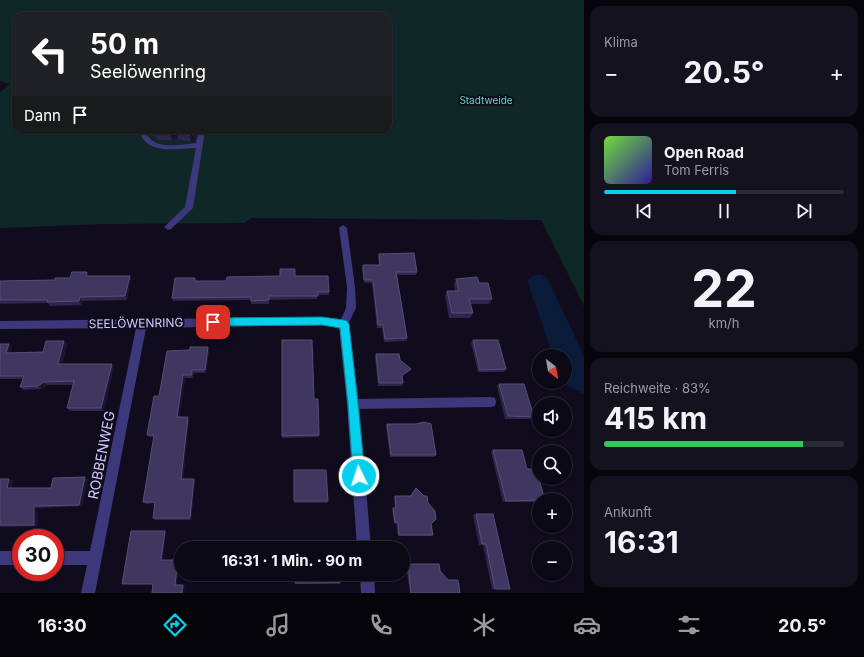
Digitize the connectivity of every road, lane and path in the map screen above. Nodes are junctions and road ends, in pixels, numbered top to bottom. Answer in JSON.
{"nodes":[{"id":1,"x":142,"y":134,"type":"edge"},
{"id":2,"x":201,"y":134,"type":"edge"},
{"id":3,"x":199,"y":145,"type":"junction"},
{"id":4,"x":168,"y":227,"type":"dead end"},
{"id":5,"x":343,"y":228,"type":"dead end"},
{"id":6,"x":142,"y":323,"type":"junction"},
{"id":7,"x":344,"y":324,"type":"junction"},
{"id":8,"x":0,"y":325,"type":"edge"},
{"id":9,"x":491,"y":402,"type":"dead end"},
{"id":10,"x":353,"y":404,"type":"junction"},
{"id":11,"x":363,"y":541,"type":"edge"},
{"id":12,"x":0,"y":558,"type":"edge"},
{"id":13,"x":12,"y":558,"type":"edge"},
{"id":14,"x":64,"y":558,"type":"edge"},
{"id":15,"x":96,"y":558,"type":"junction"},
{"id":16,"x":367,"y":581,"type":"edge"},
{"id":17,"x":88,"y":593,"type":"edge"},
{"id":18,"x":368,"y":593,"type":"edge"}],
"edges":[{"from":1,"to":3,"type":"lane"},
{"from":2,"to":3,"type":"lane"},
{"from":3,"to":4,"type":"lane"},
{"from":5,"to":7,"type":"lane"},
{"from":6,"to":7,"type":"street","name":"SEELÖWENRING"},
{"from":6,"to":8,"type":"street","name":"SEELÖWENRING"},
{"from":6,"to":15,"type":"street","name":"ROBBENWEG"},
{"from":7,"to":10,"type":"street"},
{"from":9,"to":10,"type":"lane"},
{"from":10,"to":11,"type":"street"},
{"from":12,"to":13,"type":"street"},
{"from":14,"to":15,"type":"street"},
{"from":15,"to":17,"type":"street","name":"ROBBENWEG"},
{"from":16,"to":18,"type":"street"}]}
